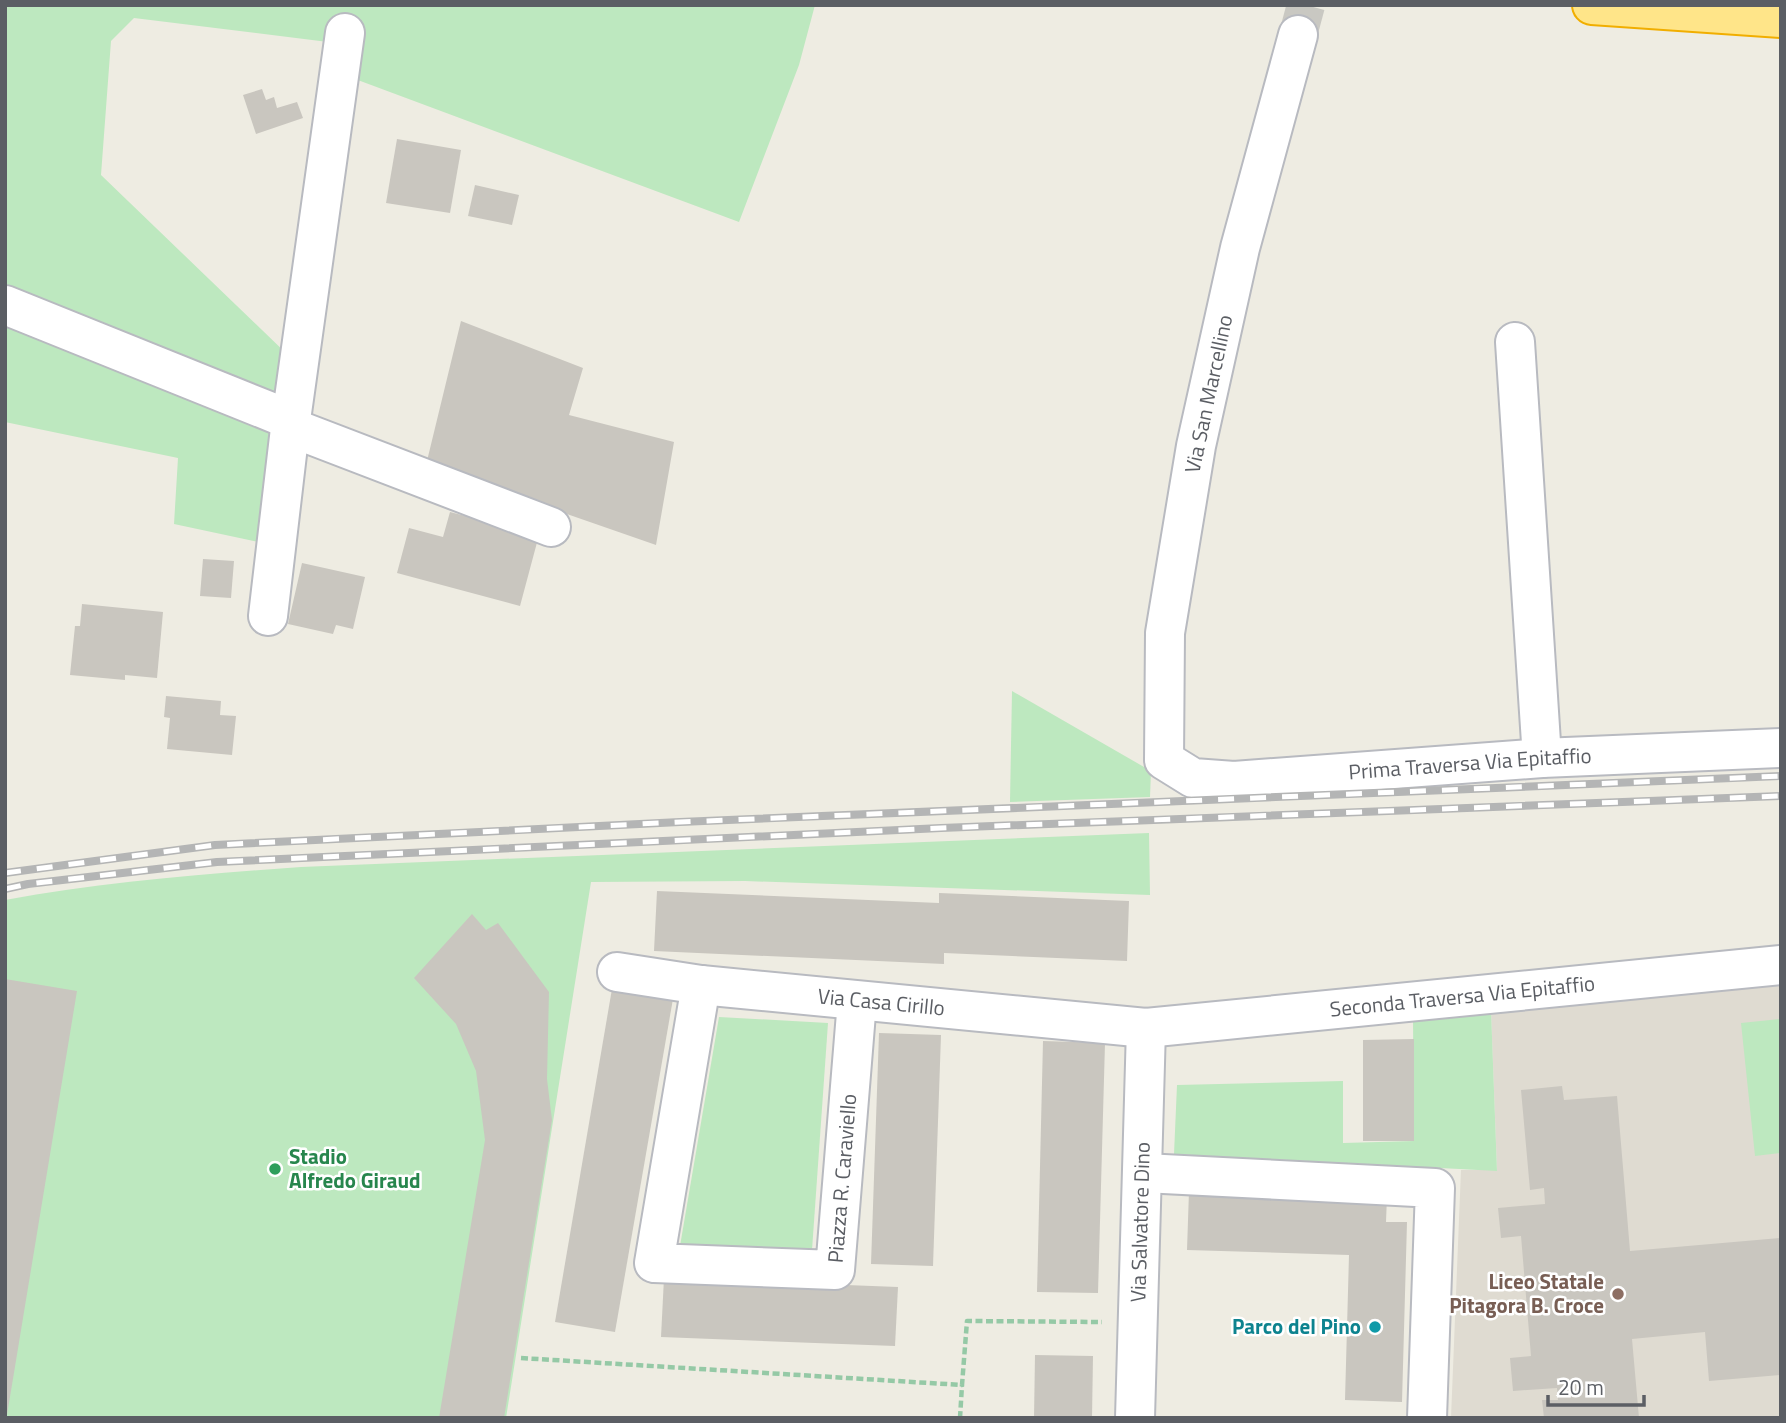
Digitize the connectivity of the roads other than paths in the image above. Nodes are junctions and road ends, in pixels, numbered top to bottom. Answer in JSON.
{"nodes":[{"id":1,"x":1592,"y":5,"type":"edge"},
{"id":2,"x":1781,"y":18,"type":"edge"},
{"id":3,"x":345,"y":33,"type":"dead end"},
{"id":4,"x":1298,"y":35,"type":"tunnel mouth"},
{"id":5,"x":5,"y":305,"type":"edge"},
{"id":6,"x":1515,"y":342,"type":"dead end"},
{"id":7,"x":291,"y":423,"type":"junction"},
{"id":8,"x":551,"y":527,"type":"dead end"},
{"id":9,"x":268,"y":617,"type":"dead end"},
{"id":10,"x":1781,"y":748,"type":"edge"},
{"id":11,"x":1542,"y":758,"type":"junction"},
{"id":12,"x":1164,"y":760,"type":"joint"},
{"id":13,"x":1781,"y":965,"type":"edge"},
{"id":14,"x":617,"y":972,"type":"dead end"},
{"id":15,"x":701,"y":985,"type":"junction"},
{"id":16,"x":857,"y":1001,"type":"junction"},
{"id":17,"x":1146,"y":1028,"type":"junction"},
{"id":18,"x":1143,"y":1173,"type":"junction"},
{"id":19,"x":1135,"y":1418,"type":"edge"},
{"id":20,"x":1427,"y":1418,"type":"edge"}],
"edges":[{"from":1,"to":2,"type":"highway"},
{"from":3,"to":7,"type":"street"},
{"from":4,"to":12,"type":"street","name":"Via San Marcellino"},
{"from":5,"to":7,"type":"street"},
{"from":6,"to":11,"type":"street"},
{"from":7,"to":8,"type":"street"},
{"from":7,"to":9,"type":"street"},
{"from":10,"to":11,"type":"street","name":"Prima Traversa Via Epitaffio"},
{"from":11,"to":12,"type":"street","name":"Prima Traversa Via Epitaffio"},
{"from":13,"to":17,"type":"street","name":"Seconda Traversa Via Epitaffio"},
{"from":14,"to":15,"type":"street","name":"Via Casa Cirillo"},
{"from":15,"to":16,"type":"street","name":"Via Casa Cirillo"},
{"from":15,"to":16,"type":"street","name":"Piazza R. Caraviello"},
{"from":16,"to":17,"type":"street","name":"Via Casa Cirillo"},
{"from":17,"to":18,"type":"street","name":"Via Salvatore Dino"},
{"from":18,"to":19,"type":"street","name":"Via Salvatore Dino"},
{"from":18,"to":20,"type":"street"}]}
